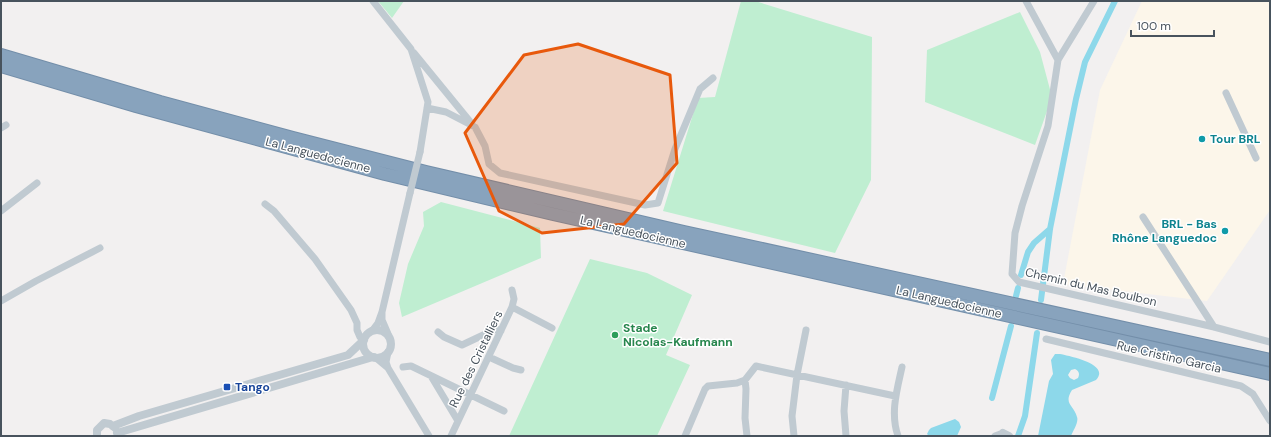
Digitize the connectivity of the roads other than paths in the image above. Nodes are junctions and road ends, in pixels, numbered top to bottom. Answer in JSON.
{"nodes":[{"id":1,"x":373,"y":1,"type":"edge"},
{"id":2,"x":1026,"y":1,"type":"edge"},
{"id":3,"x":1094,"y":1,"type":"edge"},
{"id":4,"x":411,"y":49,"type":"junction"},
{"id":5,"x":1,"y":55,"type":"edge"},
{"id":6,"x":1058,"y":60,"type":"junction"},
{"id":7,"x":1,"y":66,"type":"edge"},
{"id":8,"x":712,"y":78,"type":"dead end"},
{"id":9,"x":1226,"y":93,"type":"dead end"},
{"id":10,"x":427,"y":108,"type":"junction"},
{"id":11,"x":475,"y":127,"type":"junction"},
{"id":12,"x":1256,"y":158,"type":"dead end"},
{"id":13,"x":37,"y":184,"type":"dead end"},
{"id":14,"x":265,"y":204,"type":"dead end"},
{"id":15,"x":1,"y":211,"type":"edge"},
{"id":16,"x":1142,"y":217,"type":"dead end"},
{"id":17,"x":100,"y":248,"type":"dead end"},
{"id":18,"x":512,"y":290,"type":"dead end"},
{"id":19,"x":1,"y":301,"type":"edge"},
{"id":20,"x":512,"y":307,"type":"junction"},
{"id":21,"x":382,"y":312,"type":"junction"},
{"id":22,"x":1214,"y":327,"type":"junction"},
{"id":23,"x":552,"y":328,"type":"dead end"},
{"id":24,"x":806,"y":330,"type":"dead end"},
{"id":25,"x":372,"y":331,"type":"junction"},
{"id":26,"x":501,"y":331,"type":"junction"},
{"id":27,"x":438,"y":332,"type":"dead end"},
{"id":28,"x":388,"y":334,"type":"junction"},
{"id":29,"x":364,"y":339,"type":"junction"},
{"id":30,"x":1046,"y":339,"type":"dead end"},
{"id":31,"x":1270,"y":342,"type":"edge"},
{"id":32,"x":388,"y":352,"type":"junction"},
{"id":33,"x":374,"y":357,"type":"junction"},
{"id":34,"x":489,"y":357,"type":"junction"},
{"id":35,"x":1270,"y":360,"type":"edge"},
{"id":36,"x":403,"y":367,"type":"dead end"},
{"id":37,"x":902,"y":367,"type":"dead end"},
{"id":38,"x":388,"y":368,"type":"junction"},
{"id":39,"x":521,"y":370,"type":"dead end"},
{"id":40,"x":1270,"y":374,"type":"edge"},
{"id":41,"x":797,"y":375,"type":"junction"},
{"id":42,"x":431,"y":376,"type":"junction"},
{"id":43,"x":745,"y":380,"type":"junction"},
{"id":44,"x":846,"y":385,"type":"junction"},
{"id":45,"x":471,"y":395,"type":"junction"},
{"id":46,"x":895,"y":396,"type":"junction"},
{"id":47,"x":504,"y":411,"type":"dead end"},
{"id":48,"x":458,"y":421,"type":"junction"},
{"id":49,"x":1270,"y":422,"type":"edge"},
{"id":50,"x":115,"y":431,"type":"edge"},
{"id":51,"x":97,"y":436,"type":"edge"},
{"id":52,"x":429,"y":436,"type":"edge"},
{"id":53,"x":451,"y":436,"type":"edge"},
{"id":54,"x":685,"y":436,"type":"edge"},
{"id":55,"x":747,"y":436,"type":"edge"},
{"id":56,"x":794,"y":436,"type":"edge"},
{"id":57,"x":846,"y":436,"type":"edge"},
{"id":58,"x":898,"y":436,"type":"edge"}],
"edges":[{"from":1,"to":4,"type":"street"},
{"from":2,"to":6,"type":"street"},
{"from":3,"to":6,"type":"street"},
{"from":4,"to":10,"type":"street"},
{"from":4,"to":11,"type":"street"},
{"from":5,"to":35,"type":"highway","name":"La Languedocienne"},
{"from":6,"to":22,"type":"street","name":"Chemin du Mas Boulbon"},
{"from":7,"to":40,"type":"highway","name":"La Languedocienne"},
{"from":8,"to":11,"type":"street"},
{"from":9,"to":12,"type":"street"},
{"from":10,"to":11,"type":"street"},
{"from":10,"to":21,"type":"street","bridge":true},
{"from":13,"to":15,"type":"street"},
{"from":14,"to":29,"type":"street"},
{"from":16,"to":22,"type":"street"},
{"from":17,"to":19,"type":"street"},
{"from":18,"to":20,"type":"street","name":"Rue des Cristalliers"},
{"from":20,"to":23,"type":"street"},
{"from":20,"to":26,"type":"street","name":"Rue des Cristalliers"},
{"from":21,"to":25,"type":"street"},
{"from":21,"to":28,"type":"street"},
{"from":22,"to":31,"type":"street","name":"Chemin du Mas Boulbon"},
{"from":24,"to":41,"type":"street"},
{"from":25,"to":28,"type":"street"},
{"from":25,"to":29,"type":"street"},
{"from":26,"to":27,"type":"street"},
{"from":26,"to":34,"type":"street","name":"Rue des Cristalliers"},
{"from":28,"to":32,"type":"street"},
{"from":29,"to":33,"type":"street"},
{"from":29,"to":50,"type":"street"},
{"from":30,"to":49,"type":"street","name":"Rue Cristino Garcia"},
{"from":32,"to":33,"type":"street"},
{"from":32,"to":38,"type":"street"},
{"from":33,"to":38,"type":"street"},
{"from":33,"to":50,"type":"street"},
{"from":34,"to":39,"type":"street"},
{"from":34,"to":45,"type":"street","name":"Rue des Cristalliers"},
{"from":36,"to":42,"type":"street"},
{"from":37,"to":46,"type":"street"},
{"from":38,"to":52,"type":"street"},
{"from":41,"to":43,"type":"street"},
{"from":41,"to":44,"type":"street"},
{"from":41,"to":56,"type":"street"},
{"from":42,"to":45,"type":"street"},
{"from":42,"to":48,"type":"street"},
{"from":43,"to":54,"type":"street"},
{"from":43,"to":55,"type":"street"},
{"from":44,"to":46,"type":"street"},
{"from":44,"to":57,"type":"street"},
{"from":45,"to":47,"type":"street"},
{"from":45,"to":48,"type":"street","name":"Rue des Cristalliers"},
{"from":46,"to":58,"type":"street"},
{"from":48,"to":53,"type":"street","name":"Rue des Cristalliers"},
{"from":50,"to":51,"type":"street"}]}
